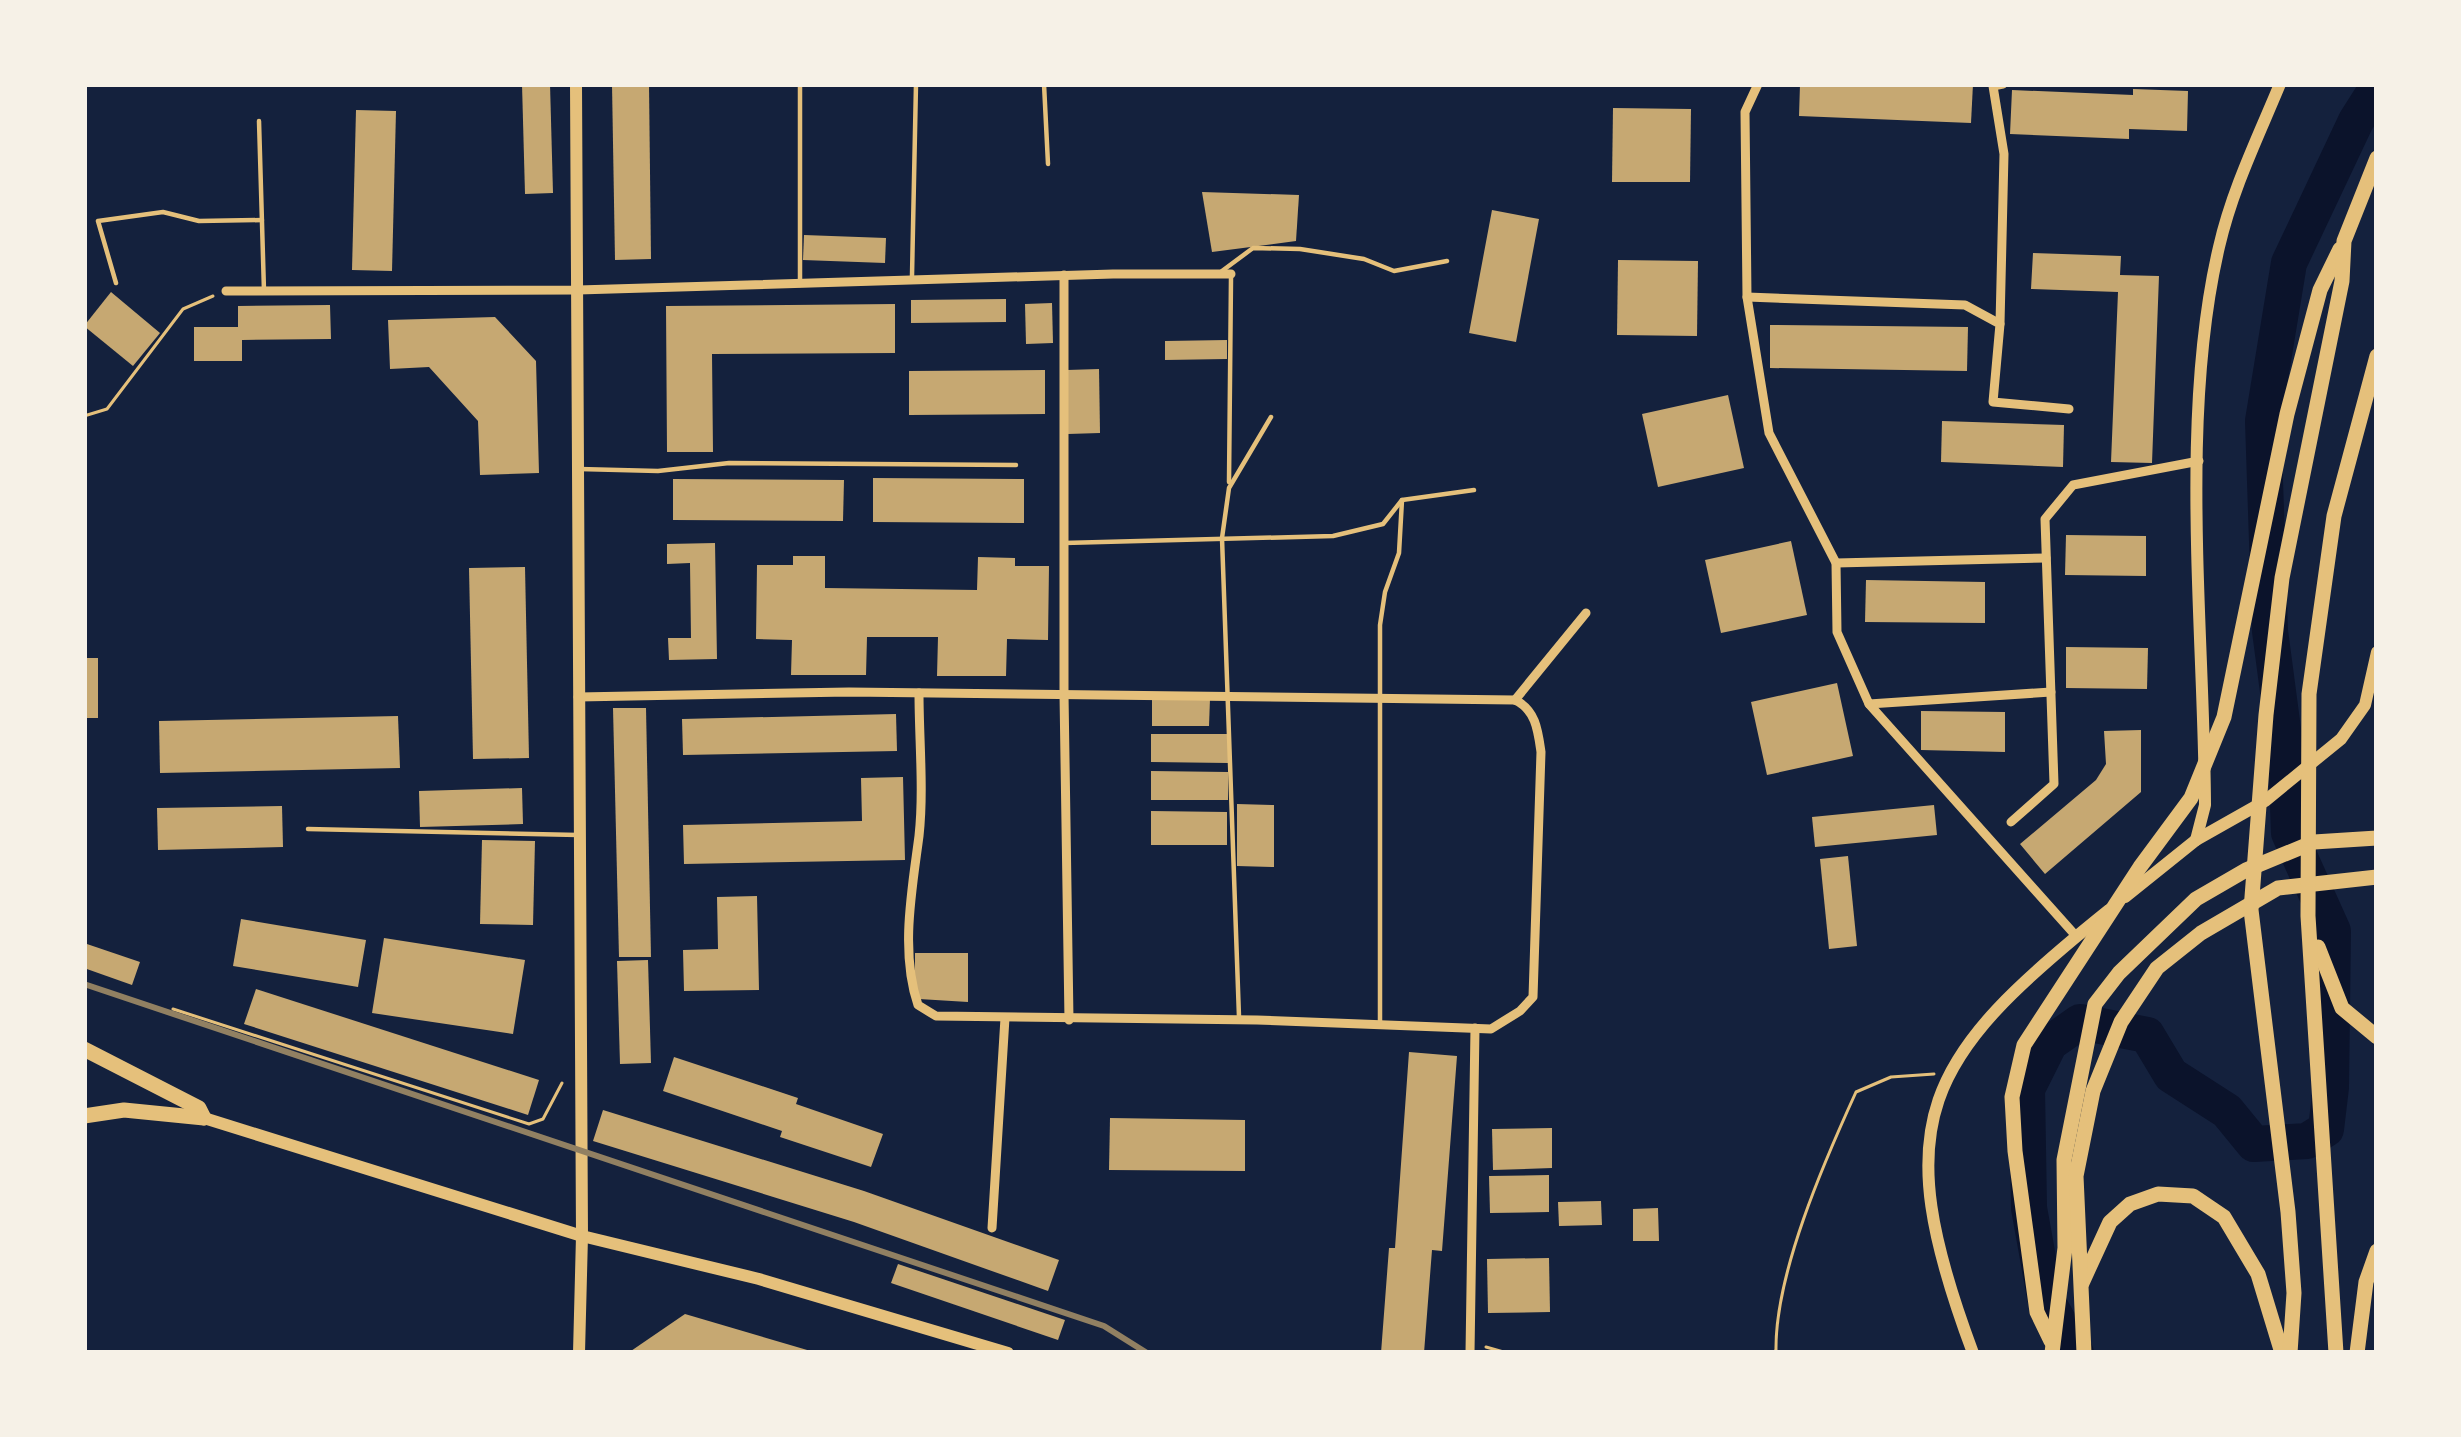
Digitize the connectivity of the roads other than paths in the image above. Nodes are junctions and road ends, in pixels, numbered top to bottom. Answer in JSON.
{"nodes":[{"id":1,"x":576,"y":84,"type":"edge"},
{"id":2,"x":800,"y":84,"type":"edge"},
{"id":3,"x":916,"y":84,"type":"edge"},
{"id":4,"x":1044,"y":84,"type":"edge"},
{"id":5,"x":1758,"y":84,"type":"edge"},
{"id":6,"x":2003,"y":84,"type":"edge"},
{"id":7,"x":2281,"y":84,"type":"edge"},
{"id":8,"x":259,"y":121,"type":"dead end"},
{"id":9,"x":2377,"y":158,"type":"edge"},
{"id":10,"x":1048,"y":164,"type":"dead end"},
{"id":11,"x":262,"y":220,"type":"junction"},
{"id":12,"x":2344,"y":241,"type":"junction"},
{"id":13,"x":1447,"y":261,"type":"dead end"},
{"id":14,"x":1218,"y":274,"type":"junction"},
{"id":15,"x":1231,"y":274,"type":"joint"},
{"id":16,"x":1064,"y":275,"type":"junction"},
{"id":17,"x":912,"y":282,"type":"junction"},
{"id":18,"x":116,"y":283,"type":"dead end"},
{"id":19,"x":800,"y":284,"type":"junction"},
{"id":20,"x":578,"y":290,"type":"junction"},
{"id":21,"x":226,"y":291,"type":"road end"},
{"id":22,"x":265,"y":291,"type":"junction"},
{"id":23,"x":1747,"y":297,"type":"junction"},
{"id":24,"x":2000,"y":324,"type":"junction"},
{"id":25,"x":2377,"y":356,"type":"edge"},
{"id":26,"x":2069,"y":409,"type":"dead end"},
{"id":27,"x":1271,"y":417,"type":"dead end"},
{"id":28,"x":2199,"y":460,"type":"junction"},
{"id":29,"x":1016,"y":465,"type":"dead end"},
{"id":30,"x":578,"y":469,"type":"junction"},
{"id":31,"x":1229,"y":488,"type":"junction"},
{"id":32,"x":1474,"y":490,"type":"dead end"},
{"id":33,"x":1402,"y":500,"type":"junction"},
{"id":34,"x":1222,"y":538,"type":"junction"},
{"id":35,"x":1064,"y":543,"type":"junction"},
{"id":36,"x":2046,"y":558,"type":"junction"},
{"id":37,"x":1836,"y":563,"type":"junction"},
{"id":38,"x":1586,"y":613,"type":"dead end"},
{"id":39,"x":2377,"y":652,"type":"edge"},
{"id":40,"x":2051,"y":692,"type":"junction"},
{"id":41,"x":919,"y":693,"type":"junction"},
{"id":42,"x":1064,"y":694,"type":"junction"},
{"id":43,"x":1227,"y":696,"type":"junction"},
{"id":44,"x":578,"y":697,"type":"junction"},
{"id":45,"x":1382,"y":698,"type":"junction"},
{"id":46,"x":1515,"y":700,"type":"junction"},
{"id":47,"x":1869,"y":704,"type":"junction"},
{"id":48,"x":2011,"y":822,"type":"dead end"},
{"id":49,"x":308,"y":829,"type":"dead end"},
{"id":50,"x":578,"y":835,"type":"junction"},
{"id":51,"x":2377,"y":838,"type":"edge"},
{"id":52,"x":2196,"y":840,"type":"junction"},
{"id":53,"x":2377,"y":877,"type":"edge"},
{"id":54,"x":2308,"y":916,"type":"junction"},
{"id":55,"x":2076,"y":936,"type":"junction"},
{"id":56,"x":1005,"y":1018,"type":"junction"},
{"id":57,"x":1069,"y":1019,"type":"junction"},
{"id":58,"x":1239,"y":1020,"type":"junction"},
{"id":59,"x":1380,"y":1025,"type":"junction"},
{"id":60,"x":1475,"y":1028,"type":"junction"},
{"id":61,"x":2377,"y":1037,"type":"edge"},
{"id":62,"x":84,"y":1049,"type":"edge"},
{"id":63,"x":84,"y":1116,"type":"edge"},
{"id":64,"x":204,"y":1118,"type":"junction"},
{"id":65,"x":992,"y":1228,"type":"dead end"},
{"id":66,"x":582,"y":1236,"type":"junction"},
{"id":67,"x":2377,"y":1251,"type":"edge"},
{"id":68,"x":2080,"y":1286,"type":"junction"},
{"id":69,"x":2052,"y":1347,"type":"edge"},
{"id":70,"x":1471,"y":1348,"type":"edge"},
{"id":71,"x":579,"y":1353,"type":"edge"},
{"id":72,"x":1008,"y":1353,"type":"edge"},
{"id":73,"x":1973,"y":1353,"type":"edge"},
{"id":74,"x":2084,"y":1353,"type":"edge"},
{"id":75,"x":2286,"y":1353,"type":"edge"},
{"id":76,"x":2336,"y":1353,"type":"edge"},
{"id":77,"x":2357,"y":1353,"type":"edge"}],
"edges":[{"from":1,"to":20,"type":"street"},
{"from":2,"to":19,"type":"lane"},
{"from":3,"to":17,"type":"lane"},
{"from":4,"to":10,"type":"lane"},
{"from":5,"to":23,"type":"street"},
{"from":6,"to":24,"type":"street"},
{"from":7,"to":28,"type":"street"},
{"from":8,"to":11,"type":"lane"},
{"from":9,"to":12,"type":"highway"},
{"from":11,"to":18,"type":"lane"},
{"from":11,"to":22,"type":"lane"},
{"from":12,"to":69,"type":"highway"},
{"from":12,"to":75,"type":"highway"},
{"from":13,"to":14,"type":"lane"},
{"from":14,"to":15,"type":"street"},
{"from":14,"to":16,"type":"street"},
{"from":15,"to":31,"type":"lane"},
{"from":16,"to":17,"type":"street"},
{"from":16,"to":35,"type":"street"},
{"from":17,"to":19,"type":"street"},
{"from":19,"to":20,"type":"street"},
{"from":20,"to":22,"type":"street"},
{"from":20,"to":30,"type":"street"},
{"from":21,"to":22,"type":"street"},
{"from":23,"to":24,"type":"street"},
{"from":23,"to":37,"type":"street"},
{"from":24,"to":26,"type":"street"},
{"from":25,"to":54,"type":"highway"},
{"from":27,"to":31,"type":"lane"},
{"from":28,"to":36,"type":"street"},
{"from":28,"to":52,"type":"street"},
{"from":29,"to":30,"type":"lane"},
{"from":30,"to":44,"type":"street"},
{"from":31,"to":34,"type":"lane"},
{"from":32,"to":33,"type":"lane"},
{"from":33,"to":34,"type":"lane"},
{"from":33,"to":45,"type":"lane"},
{"from":34,"to":35,"type":"lane"},
{"from":34,"to":43,"type":"lane"},
{"from":35,"to":42,"type":"street"},
{"from":36,"to":37,"type":"street"},
{"from":36,"to":40,"type":"street"},
{"from":37,"to":47,"type":"street"},
{"from":38,"to":46,"type":"street"},
{"from":39,"to":52,"type":"street"},
{"from":40,"to":47,"type":"street"},
{"from":40,"to":48,"type":"street"},
{"from":41,"to":42,"type":"street"},
{"from":41,"to":44,"type":"street"},
{"from":41,"to":56,"type":"street"},
{"from":42,"to":43,"type":"street"},
{"from":42,"to":57,"type":"street"},
{"from":43,"to":45,"type":"street"},
{"from":43,"to":58,"type":"lane"},
{"from":44,"to":50,"type":"street"},
{"from":45,"to":46,"type":"street"},
{"from":45,"to":59,"type":"lane"},
{"from":46,"to":60,"type":"street"},
{"from":47,"to":55,"type":"street"},
{"from":49,"to":50,"type":"lane"},
{"from":50,"to":66,"type":"street"},
{"from":51,"to":69,"type":"highway"},
{"from":52,"to":55,"type":"street"},
{"from":53,"to":68,"type":"highway"},
{"from":54,"to":61,"type":"highway"},
{"from":54,"to":76,"type":"highway"},
{"from":55,"to":73,"type":"street"},
{"from":56,"to":57,"type":"street"},
{"from":56,"to":65,"type":"street"},
{"from":57,"to":58,"type":"street"},
{"from":58,"to":59,"type":"street"},
{"from":59,"to":60,"type":"street"},
{"from":60,"to":70,"type":"street"},
{"from":62,"to":64,"type":"highway"},
{"from":63,"to":64,"type":"highway"},
{"from":64,"to":66,"type":"street"},
{"from":66,"to":71,"type":"street"},
{"from":66,"to":72,"type":"street"},
{"from":67,"to":77,"type":"highway"},
{"from":68,"to":74,"type":"highway"},
{"from":68,"to":75,"type":"highway"}]}
